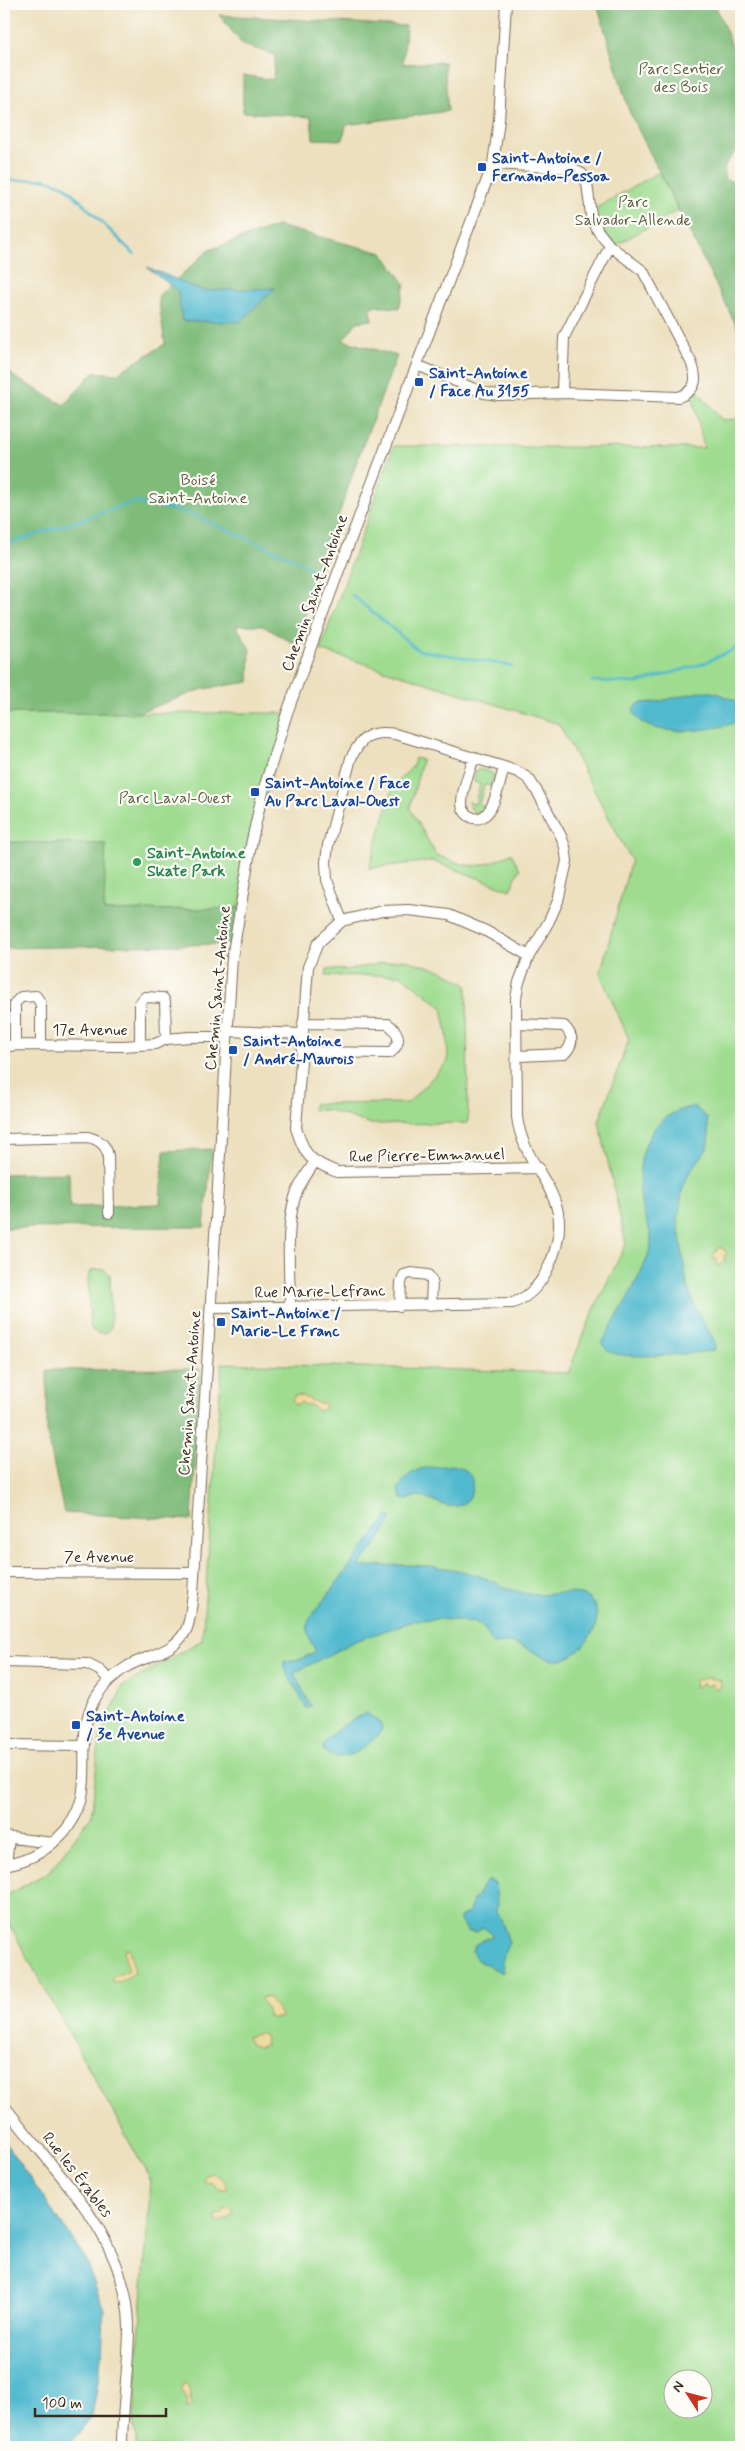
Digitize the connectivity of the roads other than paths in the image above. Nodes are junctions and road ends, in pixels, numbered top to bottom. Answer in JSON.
{"nodes":[{"id":1,"x":506,"y":4,"type":"edge"},
{"id":2,"x":493,"y":164,"type":"junction"},
{"id":3,"x":610,"y":246,"type":"junction"},
{"id":4,"x":417,"y":365,"type":"junction"},
{"id":5,"x":562,"y":393,"type":"junction"},
{"id":6,"x":474,"y":757,"type":"junction"},
{"id":7,"x":504,"y":766,"type":"junction"},
{"id":8,"x":342,"y":921,"type":"junction"},
{"id":9,"x":529,"y":956,"type":"junction"},
{"id":10,"x":303,"y":1023,"type":"junction"},
{"id":11,"x":517,"y":1024,"type":"junction"},
{"id":12,"x":228,"y":1034,"type":"junction"},
{"id":13,"x":302,"y":1034,"type":"junction"},
{"id":14,"x":166,"y":1039,"type":"junction"},
{"id":15,"x":140,"y":1044,"type":"junction"},
{"id":16,"x":15,"y":1045,"type":"junction"},
{"id":17,"x":40,"y":1045,"type":"junction"},
{"id":18,"x":4,"y":1047,"type":"edge"},
{"id":19,"x":302,"y":1052,"type":"junction"},
{"id":20,"x":518,"y":1056,"type":"junction"},
{"id":21,"x":4,"y":1139,"type":"edge"},
{"id":22,"x":314,"y":1163,"type":"junction"},
{"id":23,"x":539,"y":1168,"type":"junction"},
{"id":24,"x":109,"y":1213,"type":"dead end"},
{"id":25,"x":431,"y":1305,"type":"junction"},
{"id":26,"x":400,"y":1306,"type":"junction"},
{"id":27,"x":290,"y":1307,"type":"junction"},
{"id":28,"x":211,"y":1308,"type":"junction"},
{"id":29,"x":4,"y":1572,"type":"edge"},
{"id":30,"x":194,"y":1573,"type":"junction"},
{"id":31,"x":4,"y":1662,"type":"edge"},
{"id":32,"x":109,"y":1679,"type":"junction"},
{"id":33,"x":4,"y":1745,"type":"edge"},
{"id":34,"x":85,"y":1746,"type":"junction"},
{"id":35,"x":6,"y":1837,"type":"edge"},
{"id":36,"x":53,"y":1843,"type":"junction"},
{"id":37,"x":5,"y":1865,"type":"edge"},
{"id":38,"x":4,"y":2105,"type":"edge"},
{"id":39,"x":122,"y":2447,"type":"edge"}],
"edges":[{"from":1,"to":2,"type":"street","name":"Chemin Saint-Antoine"},
{"from":2,"to":3,"type":"street"},
{"from":2,"to":4,"type":"street","name":"Chemin Saint-Antoine"},
{"from":3,"to":5,"type":"street"},
{"from":3,"to":5,"type":"street"},
{"from":4,"to":5,"type":"street"},
{"from":4,"to":12,"type":"street","name":"Chemin Saint-Antoine"},
{"from":6,"to":7,"type":"street","name":"Rue Marie-Lefranc"},
{"from":6,"to":7,"type":"street"},
{"from":6,"to":8,"type":"street","name":"Rue Marie-Lefranc"},
{"from":7,"to":9,"type":"street","name":"Rue Marie-Lefranc"},
{"from":8,"to":9,"type":"street"},
{"from":8,"to":10,"type":"street"},
{"from":9,"to":11,"type":"street","name":"Rue Marie-Lefranc"},
{"from":10,"to":13,"type":"street"},
{"from":10,"to":19,"type":"street"},
{"from":11,"to":20,"type":"street","name":"Rue Marie-Lefranc"},
{"from":11,"to":20,"type":"street"},
{"from":12,"to":13,"type":"street","name":"17e Avenue"},
{"from":12,"to":14,"type":"street","name":"17e Avenue"},
{"from":12,"to":28,"type":"street","name":"Chemin Saint-Antoine"},
{"from":13,"to":19,"type":"street"},
{"from":14,"to":15,"type":"street","name":"17e Avenue"},
{"from":14,"to":15,"type":"street","name":"17e Avenue"},
{"from":15,"to":17,"type":"street","name":"17e Avenue"},
{"from":16,"to":17,"type":"street","name":"17e Avenue"},
{"from":16,"to":17,"type":"street","name":"17e Avenue"},
{"from":16,"to":18,"type":"street","name":"17e Avenue"},
{"from":19,"to":22,"type":"street"},
{"from":20,"to":23,"type":"street","name":"Rue Marie-Lefranc"},
{"from":21,"to":24,"type":"street"},
{"from":22,"to":23,"type":"street","name":"Rue Pierre-Emmanuel"},
{"from":22,"to":27,"type":"street"},
{"from":23,"to":25,"type":"street","name":"Rue Marie-Lefranc"},
{"from":25,"to":26,"type":"street","name":"Rue Marie-Lefranc"},
{"from":25,"to":26,"type":"street","name":"Rue Marie-Lefranc"},
{"from":26,"to":27,"type":"street","name":"Rue Marie-Lefranc"},
{"from":27,"to":28,"type":"street","name":"Rue Marie-Lefranc"},
{"from":28,"to":30,"type":"street","name":"Chemin Saint-Antoine"},
{"from":29,"to":30,"type":"street","name":"7e Avenue"},
{"from":30,"to":32,"type":"street","name":"Chemin Saint-Antoine"},
{"from":31,"to":32,"type":"street"},
{"from":32,"to":34,"type":"street","name":"Chemin Saint-Antoine"},
{"from":33,"to":34,"type":"street"},
{"from":34,"to":36,"type":"street","name":"Chemin Saint-Antoine"},
{"from":35,"to":36,"type":"street"},
{"from":35,"to":37,"type":"street"},
{"from":36,"to":37,"type":"street","name":"Chemin Saint-Antoine"},
{"from":38,"to":39,"type":"street","name":"Rue les Érables"}]}
